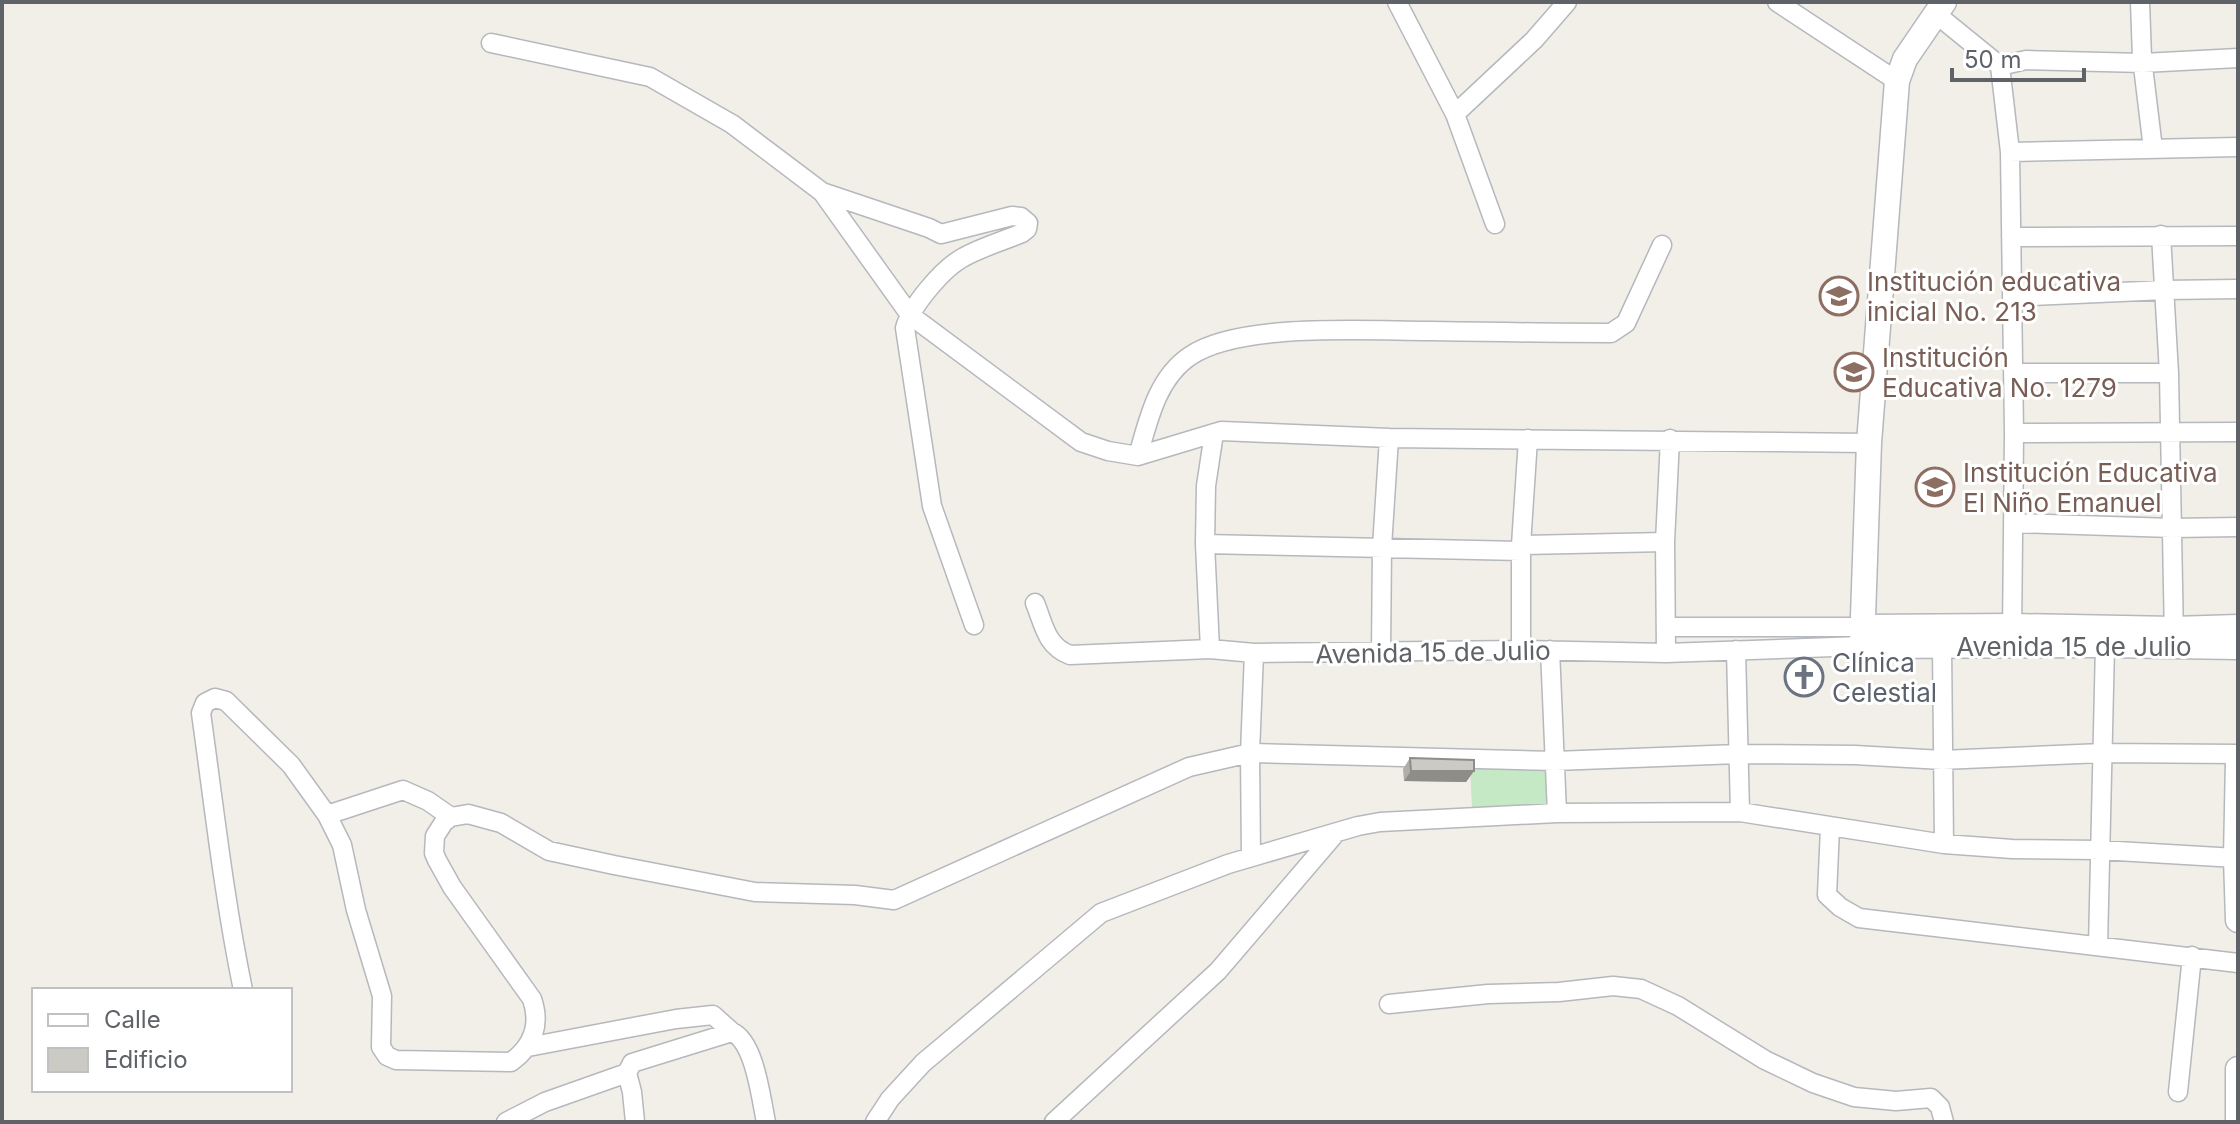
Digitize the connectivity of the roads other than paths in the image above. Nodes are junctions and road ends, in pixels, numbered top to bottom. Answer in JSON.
{"nodes":[{"id":1,"x":1397,"y":2,"type":"edge"},
{"id":2,"x":1567,"y":2,"type":"edge"},
{"id":3,"x":1777,"y":2,"type":"edge"},
{"id":4,"x":2140,"y":2,"type":"edge"},
{"id":5,"x":1940,"y":8,"type":"edge"},
{"id":6,"x":491,"y":43,"type":"dead end"},
{"id":7,"x":2238,"y":58,"type":"edge"},
{"id":8,"x":2143,"y":63,"type":"junction"},
{"id":9,"x":2000,"y":66,"type":"junction"},
{"id":10,"x":1897,"y":81,"type":"junction"},
{"id":11,"x":1455,"y":114,"type":"junction"},
{"id":12,"x":2238,"y":147,"type":"edge"},
{"id":13,"x":2153,"y":149,"type":"junction"},
{"id":14,"x":2010,"y":152,"type":"junction"},
{"id":15,"x":822,"y":192,"type":"junction"},
{"id":16,"x":1495,"y":224,"type":"dead end"},
{"id":17,"x":2161,"y":235,"type":"junction"},
{"id":18,"x":2238,"y":236,"type":"edge"},
{"id":19,"x":2011,"y":237,"type":"junction"},
{"id":20,"x":1662,"y":245,"type":"dead end"},
{"id":21,"x":2238,"y":289,"type":"edge"},
{"id":22,"x":2165,"y":290,"type":"junction"},
{"id":23,"x":2012,"y":297,"type":"junction"},
{"id":24,"x":910,"y":315,"type":"junction"},
{"id":25,"x":2013,"y":373,"type":"junction"},
{"id":26,"x":2169,"y":373,"type":"junction"},
{"id":27,"x":2238,"y":432,"type":"edge"},
{"id":28,"x":1214,"y":433,"type":"junction"},
{"id":29,"x":2014,"y":433,"type":"junction"},
{"id":30,"x":2171,"y":433,"type":"junction"},
{"id":31,"x":1389,"y":438,"type":"junction"},
{"id":32,"x":1528,"y":439,"type":"junction"},
{"id":33,"x":1670,"y":439,"type":"junction"},
{"id":34,"x":1869,"y":443,"type":"junction"},
{"id":35,"x":1138,"y":456,"type":"junction"},
{"id":36,"x":2013,"y":523,"type":"junction"},
{"id":37,"x":2238,"y":527,"type":"edge"},
{"id":38,"x":2172,"y":528,"type":"junction"},
{"id":39,"x":1665,"y":542,"type":"junction"},
{"id":40,"x":1205,"y":544,"type":"junction"},
{"id":41,"x":1382,"y":547,"type":"junction"},
{"id":42,"x":1521,"y":548,"type":"junction"},
{"id":43,"x":1035,"y":603,"type":"dead end"},
{"id":44,"x":974,"y":625,"type":"dead end"},
{"id":45,"x":1666,"y":627,"type":"junction"},
{"id":46,"x":2238,"y":627,"type":"edge"},
{"id":47,"x":2012,"y":636,"type":"junction"},
{"id":48,"x":1862,"y":637,"type":"junction"},
{"id":49,"x":2174,"y":638,"type":"junction"},
{"id":50,"x":2105,"y":645,"type":"junction"},
{"id":51,"x":1942,"y":646,"type":"junction"},
{"id":52,"x":2238,"y":647,"type":"edge"},
{"id":53,"x":1210,"y":649,"type":"junction"},
{"id":54,"x":1521,"y":650,"type":"junction"},
{"id":55,"x":1550,"y":650,"type":"junction"},
{"id":56,"x":1736,"y":650,"type":"junction"},
{"id":57,"x":1254,"y":653,"type":"junction"},
{"id":58,"x":1381,"y":653,"type":"junction"},
{"id":59,"x":1666,"y":653,"type":"junction"},
{"id":60,"x":1250,"y":753,"type":"junction"},
{"id":61,"x":2102,"y":753,"type":"junction"},
{"id":62,"x":1738,"y":754,"type":"junction"},
{"id":63,"x":2238,"y":757,"type":"edge"},
{"id":64,"x":1942,"y":760,"type":"junction"},
{"id":65,"x":1555,"y":761,"type":"junction"},
{"id":66,"x":1740,"y":812,"type":"junction"},
{"id":67,"x":1557,"y":813,"type":"junction"},
{"id":68,"x":327,"y":815,"type":"junction"},
{"id":69,"x":451,"y":817,"type":"junction"},
{"id":70,"x":1830,"y":828,"type":"junction"},
{"id":71,"x":1336,"y":833,"type":"junction"},
{"id":72,"x":1944,"y":844,"type":"junction"},
{"id":73,"x":2100,"y":850,"type":"junction"},
{"id":74,"x":1251,"y":857,"type":"junction"},
{"id":75,"x":2236,"y":858,"type":"junction"},
{"id":76,"x":2238,"y":910,"type":"edge"},
{"id":77,"x":2238,"y":920,"type":"edge"},
{"id":78,"x":2098,"y":946,"type":"junction"},
{"id":79,"x":2192,"y":956,"type":"junction"},
{"id":80,"x":2238,"y":963,"type":"edge"},
{"id":81,"x":243,"y":988,"type":"edge"},
{"id":82,"x":1389,"y":1004,"type":"dead end"},
{"id":83,"x":732,"y":1032,"type":"junction"},
{"id":84,"x":528,"y":1047,"type":"junction"},
{"id":85,"x":2238,"y":1069,"type":"edge"},
{"id":86,"x":627,"y":1073,"type":"junction"},
{"id":87,"x":2178,"y":1092,"type":"dead end"},
{"id":88,"x":506,"y":1122,"type":"edge"},
{"id":89,"x":635,"y":1122,"type":"edge"},
{"id":90,"x":766,"y":1122,"type":"edge"},
{"id":91,"x":875,"y":1122,"type":"edge"},
{"id":92,"x":1054,"y":1122,"type":"edge"},
{"id":93,"x":1944,"y":1122,"type":"edge"},
{"id":94,"x":2238,"y":1122,"type":"edge"}],
"edges":[{"from":1,"to":11,"type":"street"},
{"from":2,"to":11,"type":"street"},
{"from":3,"to":10,"type":"street"},
{"from":4,"to":8,"type":"street"},
{"from":5,"to":9,"type":"street"},
{"from":5,"to":10,"type":"street"},
{"from":6,"to":15,"type":"street"},
{"from":7,"to":8,"type":"street"},
{"from":8,"to":9,"type":"street"},
{"from":8,"to":13,"type":"street"},
{"from":9,"to":14,"type":"street"},
{"from":10,"to":34,"type":"street"},
{"from":11,"to":16,"type":"street"},
{"from":12,"to":13,"type":"street"},
{"from":13,"to":14,"type":"street"},
{"from":14,"to":19,"type":"street"},
{"from":15,"to":24,"type":"street"},
{"from":15,"to":24,"type":"street"},
{"from":17,"to":18,"type":"street"},
{"from":17,"to":19,"type":"street"},
{"from":17,"to":22,"type":"street"},
{"from":19,"to":23,"type":"street"},
{"from":20,"to":35,"type":"street"},
{"from":21,"to":22,"type":"street"},
{"from":22,"to":23,"type":"street"},
{"from":22,"to":26,"type":"street"},
{"from":23,"to":25,"type":"street"},
{"from":24,"to":35,"type":"street"},
{"from":24,"to":44,"type":"street"},
{"from":25,"to":26,"type":"street"},
{"from":25,"to":29,"type":"street"},
{"from":26,"to":30,"type":"street"},
{"from":27,"to":30,"type":"street"},
{"from":28,"to":31,"type":"street"},
{"from":28,"to":35,"type":"street"},
{"from":28,"to":40,"type":"street"},
{"from":29,"to":30,"type":"street"},
{"from":29,"to":36,"type":"street"},
{"from":30,"to":38,"type":"street"},
{"from":31,"to":32,"type":"street"},
{"from":31,"to":41,"type":"street"},
{"from":32,"to":33,"type":"street"},
{"from":32,"to":42,"type":"street"},
{"from":33,"to":34,"type":"street"},
{"from":33,"to":39,"type":"street"},
{"from":34,"to":48,"type":"street"},
{"from":36,"to":38,"type":"street"},
{"from":36,"to":47,"type":"street"},
{"from":37,"to":38,"type":"street"},
{"from":38,"to":49,"type":"street"},
{"from":39,"to":42,"type":"street"},
{"from":39,"to":45,"type":"street"},
{"from":40,"to":41,"type":"street"},
{"from":40,"to":53,"type":"street"},
{"from":41,"to":42,"type":"street"},
{"from":41,"to":58,"type":"street"},
{"from":42,"to":54,"type":"street"},
{"from":43,"to":53,"type":"street","name":"Avenida 15 de Julio"},
{"from":45,"to":48,"type":"street","name":"Avenida 15 de Julio"},
{"from":45,"to":59,"type":"street"},
{"from":46,"to":49,"type":"street","name":"Avenida 15 de Julio"},
{"from":47,"to":48,"type":"street","name":"Avenida 15 de Julio"},
{"from":47,"to":49,"type":"street","name":"Avenida 15 de Julio"},
{"from":47,"to":50,"type":"street","name":"Avenida 15 de Julio"},
{"from":47,"to":51,"type":"street","name":"Avenida 15 de Julio"},
{"from":48,"to":51,"type":"street","name":"Avenida 15 de Julio"},
{"from":48,"to":56,"type":"street","name":"Avenida 15 de Julio"},
{"from":49,"to":50,"type":"street","name":"Avenida 15 de Julio"},
{"from":49,"to":52,"type":"street","name":"Avenida 15 de Julio"},
{"from":50,"to":61,"type":"street"},
{"from":51,"to":64,"type":"street"},
{"from":53,"to":57,"type":"street","name":"Avenida 15 de Julio"},
{"from":54,"to":55,"type":"street","name":"Avenida 15 de Julio"},
{"from":54,"to":58,"type":"street","name":"Avenida 15 de Julio"},
{"from":55,"to":59,"type":"street","name":"Avenida 15 de Julio"},
{"from":55,"to":65,"type":"street"},
{"from":56,"to":59,"type":"street","name":"Avenida 15 de Julio"},
{"from":56,"to":62,"type":"street"},
{"from":57,"to":58,"type":"street","name":"Avenida 15 de Julio"},
{"from":57,"to":60,"type":"street"},
{"from":60,"to":65,"type":"street"},
{"from":60,"to":69,"type":"street"},
{"from":60,"to":74,"type":"street"},
{"from":61,"to":63,"type":"street"},
{"from":61,"to":64,"type":"street"},
{"from":61,"to":73,"type":"street"},
{"from":62,"to":64,"type":"street"},
{"from":62,"to":65,"type":"street"},
{"from":62,"to":66,"type":"street"},
{"from":63,"to":75,"type":"street"},
{"from":64,"to":72,"type":"street"},
{"from":65,"to":67,"type":"street"},
{"from":66,"to":67,"type":"street"},
{"from":66,"to":70,"type":"street"},
{"from":67,"to":71,"type":"street"},
{"from":68,"to":69,"type":"street"},
{"from":68,"to":81,"type":"street"},
{"from":68,"to":84,"type":"street"},
{"from":69,"to":84,"type":"street"},
{"from":70,"to":72,"type":"street"},
{"from":70,"to":78,"type":"street"},
{"from":71,"to":74,"type":"street"},
{"from":71,"to":92,"type":"street"},
{"from":72,"to":73,"type":"street"},
{"from":73,"to":75,"type":"street"},
{"from":73,"to":78,"type":"street"},
{"from":74,"to":91,"type":"street"},
{"from":75,"to":76,"type":"street"},
{"from":76,"to":77,"type":"street"},
{"from":78,"to":79,"type":"street"},
{"from":79,"to":80,"type":"street"},
{"from":79,"to":87,"type":"street"},
{"from":82,"to":93,"type":"street"},
{"from":83,"to":84,"type":"street"},
{"from":83,"to":86,"type":"street"},
{"from":83,"to":90,"type":"street"},
{"from":85,"to":94,"type":"street"},
{"from":86,"to":88,"type":"street"},
{"from":86,"to":89,"type":"street"}]}
